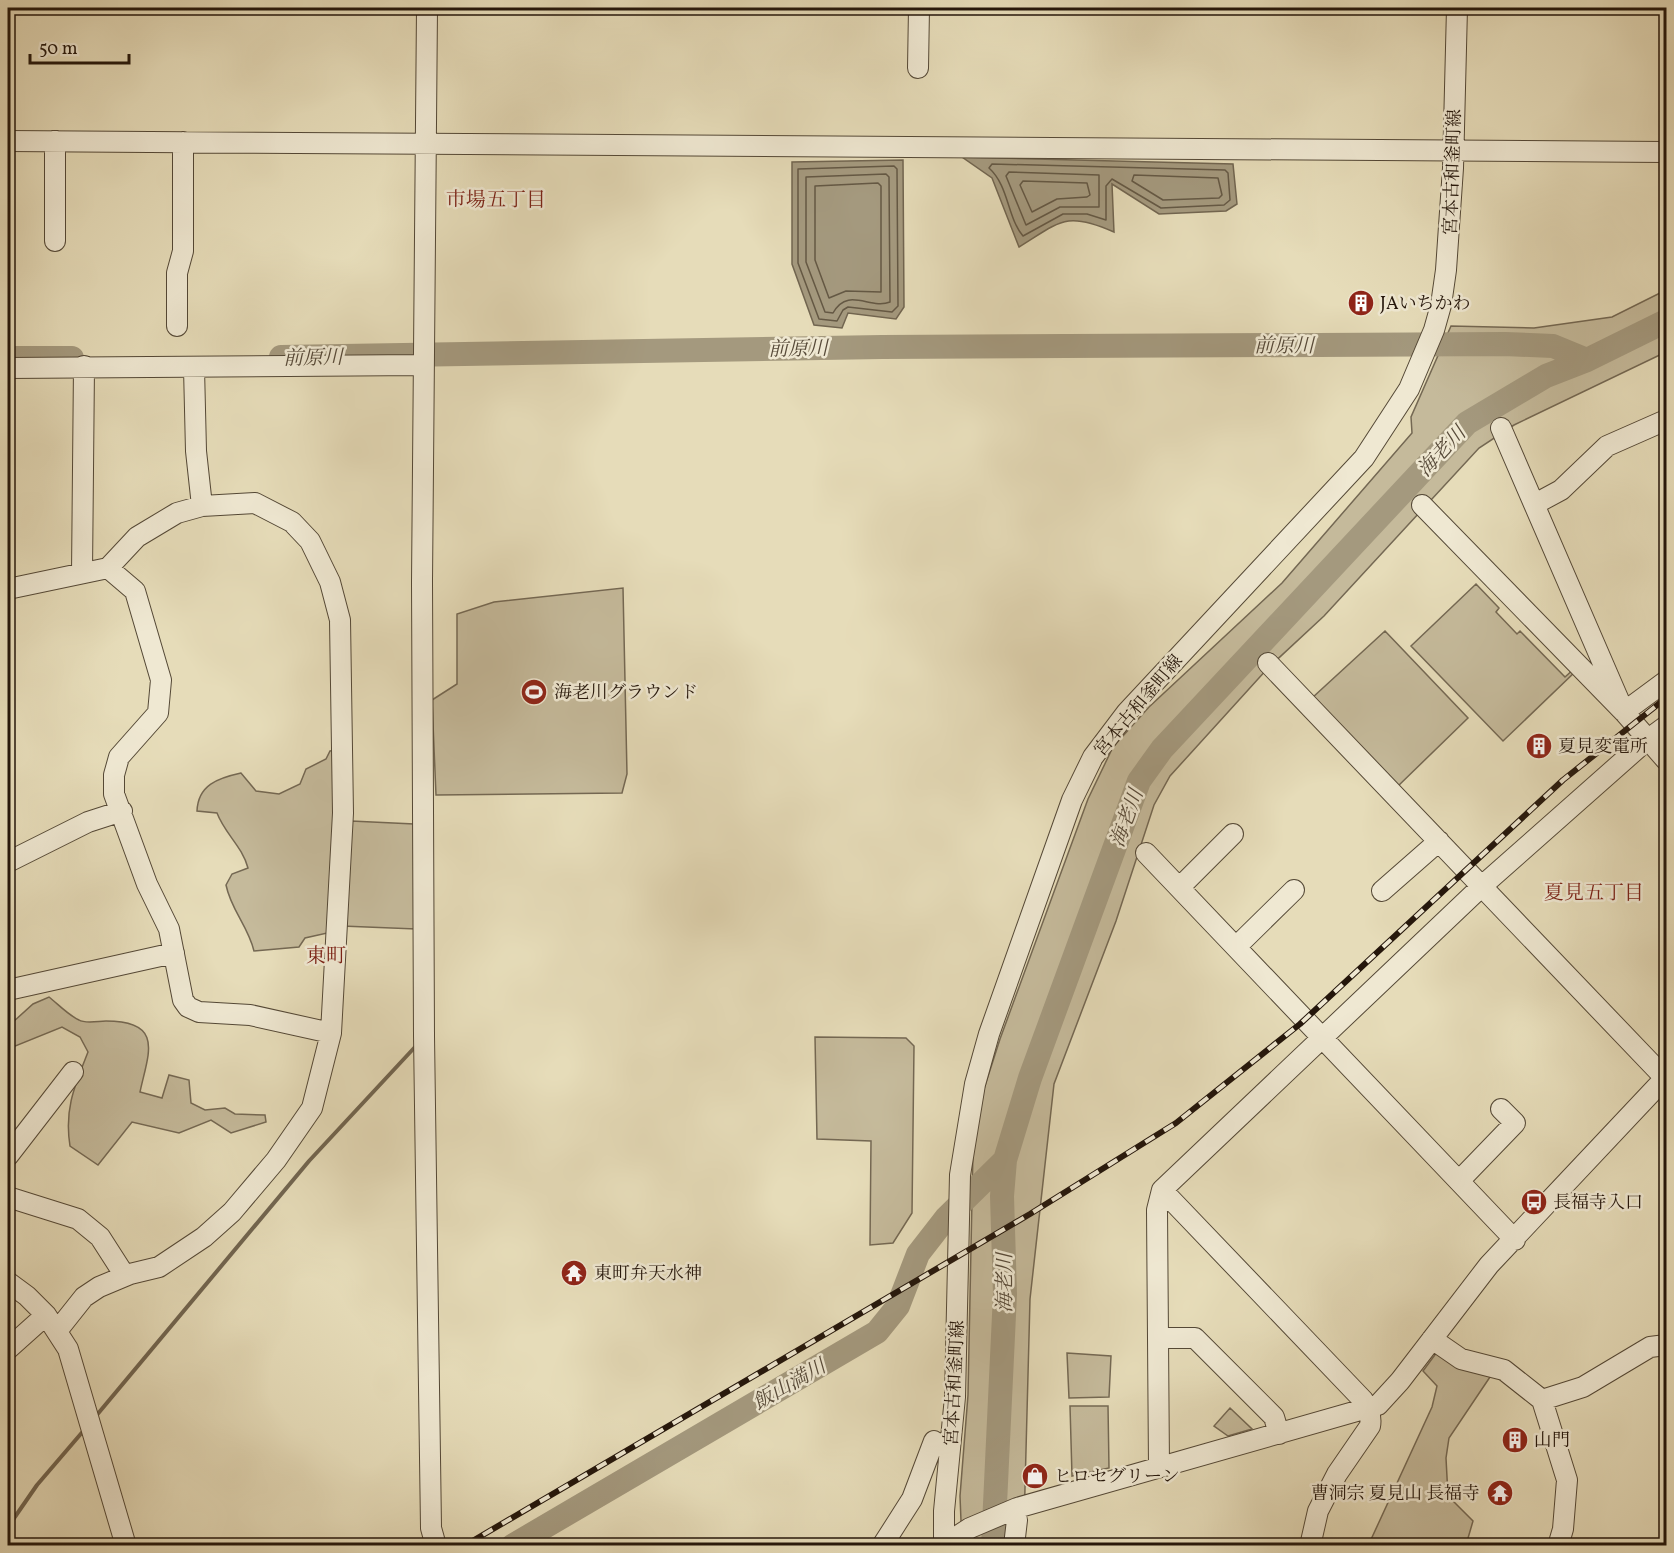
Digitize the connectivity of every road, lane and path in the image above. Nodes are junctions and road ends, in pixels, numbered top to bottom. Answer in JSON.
{"nodes":[{"id":1,"x":427,"y":8,"type":"edge"},
{"id":2,"x":919,"y":8,"type":"edge"},
{"id":3,"x":1457,"y":8,"type":"edge"},
{"id":4,"x":918,"y":68,"type":"dead end"},
{"id":5,"x":8,"y":141,"type":"edge"},
{"id":6,"x":55,"y":141,"type":"junction"},
{"id":7,"x":183,"y":142,"type":"junction"},
{"id":8,"x":426,"y":143,"type":"junction"},
{"id":9,"x":1454,"y":150,"type":"junction"},
{"id":10,"x":1666,"y":152,"type":"edge"},
{"id":11,"x":55,"y":241,"type":"dead end"},
{"id":12,"x":177,"y":326,"type":"dead end"},
{"id":13,"x":422,"y":356,"type":"junction"},
{"id":14,"x":84,"y":366,"type":"junction"},
{"id":15,"x":8,"y":368,"type":"edge"},
{"id":16,"x":194,"y":368,"type":"junction"},
{"id":17,"x":1666,"y":420,"type":"edge"},
{"id":18,"x":1501,"y":428,"type":"dead end"},
{"id":19,"x":1535,"y":504,"type":"junction"},
{"id":20,"x":1422,"y":505,"type":"dead end"},
{"id":21,"x":202,"y":506,"type":"junction"},
{"id":22,"x":108,"y":568,"type":"junction"},
{"id":23,"x":82,"y":573,"type":"junction"},
{"id":24,"x":8,"y":589,"type":"edge"},
{"id":25,"x":1268,"y":663,"type":"dead end"},
{"id":26,"x":1666,"y":681,"type":"edge"},
{"id":27,"x":1624,"y":712,"type":"junction"},
{"id":28,"x":1666,"y":726,"type":"edge"},
{"id":29,"x":1647,"y":740,"type":"junction"},
{"id":30,"x":1666,"y":760,"type":"edge"},
{"id":31,"x":122,"y":811,"type":"junction"},
{"id":32,"x":1233,"y":834,"type":"dead end"},
{"id":33,"x":1438,"y":841,"type":"junction"},
{"id":34,"x":1146,"y":853,"type":"dead end"},
{"id":35,"x":8,"y":862,"type":"edge"},
{"id":36,"x":1482,"y":886,"type":"junction"},
{"id":37,"x":1180,"y":887,"type":"junction"},
{"id":38,"x":1294,"y":890,"type":"dead end"},
{"id":39,"x":1382,"y":891,"type":"dead end"},
{"id":40,"x":1237,"y":946,"type":"junction"},
{"id":41,"x":174,"y":953,"type":"junction"},
{"id":42,"x":8,"y":990,"type":"edge"},
{"id":43,"x":332,"y":1033,"type":"junction"},
{"id":44,"x":1323,"y":1036,"type":"junction"},
{"id":45,"x":73,"y":1072,"type":"dead end"},
{"id":46,"x":1666,"y":1078,"type":"edge"},
{"id":47,"x":1501,"y":1109,"type":"dead end"},
{"id":48,"x":8,"y":1156,"type":"edge"},
{"id":49,"x":1459,"y":1180,"type":"junction"},
{"id":50,"x":1162,"y":1190,"type":"junction"},
{"id":51,"x":8,"y":1197,"type":"edge"},
{"id":52,"x":1515,"y":1240,"type":"junction"},
{"id":53,"x":125,"y":1276,"type":"junction"},
{"id":54,"x":8,"y":1282,"type":"edge"},
{"id":55,"x":52,"y":1323,"type":"junction"},
{"id":56,"x":1158,"y":1338,"type":"junction"},
{"id":57,"x":1432,"y":1339,"type":"junction"},
{"id":58,"x":1666,"y":1345,"type":"edge"},
{"id":59,"x":8,"y":1349,"type":"edge"},
{"id":60,"x":1542,"y":1400,"type":"junction"},
{"id":61,"x":1368,"y":1409,"type":"junction"},
{"id":62,"x":1279,"y":1434,"type":"junction"},
{"id":63,"x":934,"y":1441,"type":"dead end"},
{"id":64,"x":1159,"y":1467,"type":"junction"},
{"id":65,"x":1013,"y":1515,"type":"junction"},
{"id":66,"x":126,"y":1545,"type":"edge"},
{"id":67,"x":436,"y":1545,"type":"edge"},
{"id":68,"x":882,"y":1545,"type":"edge"},
{"id":69,"x":943,"y":1545,"type":"edge"},
{"id":70,"x":1014,"y":1545,"type":"edge"},
{"id":71,"x":1310,"y":1545,"type":"edge"},
{"id":72,"x":1558,"y":1545,"type":"edge"}],
"edges":[{"from":1,"to":8,"type":"street"},
{"from":2,"to":4,"type":"street"},
{"from":3,"to":9,"type":"street","name":"宮本古和釜町線"},
{"from":5,"to":6,"type":"street"},
{"from":6,"to":7,"type":"street"},
{"from":6,"to":11,"type":"street"},
{"from":7,"to":8,"type":"street"},
{"from":7,"to":12,"type":"street"},
{"from":8,"to":9,"type":"street"},
{"from":8,"to":13,"type":"street"},
{"from":9,"to":10,"type":"street"},
{"from":9,"to":69,"type":"street","name":"宮本古和釜町線"},
{"from":13,"to":16,"type":"street"},
{"from":13,"to":67,"type":"street"},
{"from":14,"to":15,"type":"street"},
{"from":14,"to":16,"type":"street"},
{"from":14,"to":23,"type":"street"},
{"from":16,"to":21,"type":"street"},
{"from":17,"to":19,"type":"street"},
{"from":18,"to":19,"type":"street"},
{"from":19,"to":27,"type":"street"},
{"from":20,"to":27,"type":"street"},
{"from":21,"to":22,"type":"street"},
{"from":21,"to":43,"type":"street"},
{"from":22,"to":23,"type":"street"},
{"from":22,"to":31,"type":"street"},
{"from":23,"to":24,"type":"street"},
{"from":25,"to":33,"type":"street"},
{"from":26,"to":27,"type":"street"},
{"from":27,"to":29,"type":"street"},
{"from":28,"to":29,"type":"street"},
{"from":29,"to":30,"type":"street"},
{"from":29,"to":36,"type":"street"},
{"from":31,"to":35,"type":"street"},
{"from":31,"to":41,"type":"street"},
{"from":32,"to":37,"type":"street"},
{"from":33,"to":36,"type":"street"},
{"from":33,"to":39,"type":"street"},
{"from":34,"to":37,"type":"street"},
{"from":36,"to":44,"type":"street"},
{"from":36,"to":46,"type":"street"},
{"from":37,"to":40,"type":"street"},
{"from":38,"to":40,"type":"street"},
{"from":40,"to":44,"type":"street"},
{"from":41,"to":42,"type":"street"},
{"from":41,"to":43,"type":"street"},
{"from":43,"to":53,"type":"street"},
{"from":44,"to":49,"type":"street"},
{"from":44,"to":50,"type":"street"},
{"from":45,"to":48,"type":"street"},
{"from":46,"to":52,"type":"street"},
{"from":47,"to":49,"type":"street"},
{"from":49,"to":52,"type":"street"},
{"from":50,"to":56,"type":"street"},
{"from":50,"to":61,"type":"street"},
{"from":51,"to":53,"type":"street"},
{"from":52,"to":57,"type":"street"},
{"from":53,"to":55,"type":"street"},
{"from":54,"to":55,"type":"street"},
{"from":55,"to":59,"type":"street"},
{"from":55,"to":66,"type":"street"},
{"from":56,"to":62,"type":"street"},
{"from":56,"to":64,"type":"street"},
{"from":57,"to":60,"type":"street"},
{"from":57,"to":61,"type":"street"},
{"from":58,"to":60,"type":"street"},
{"from":60,"to":72,"type":"street"},
{"from":61,"to":62,"type":"street"},
{"from":61,"to":71,"type":"street"},
{"from":62,"to":64,"type":"street"},
{"from":63,"to":68,"type":"street"},
{"from":64,"to":65,"type":"street"},
{"from":65,"to":69,"type":"street"},
{"from":65,"to":70,"type":"street"}]}
